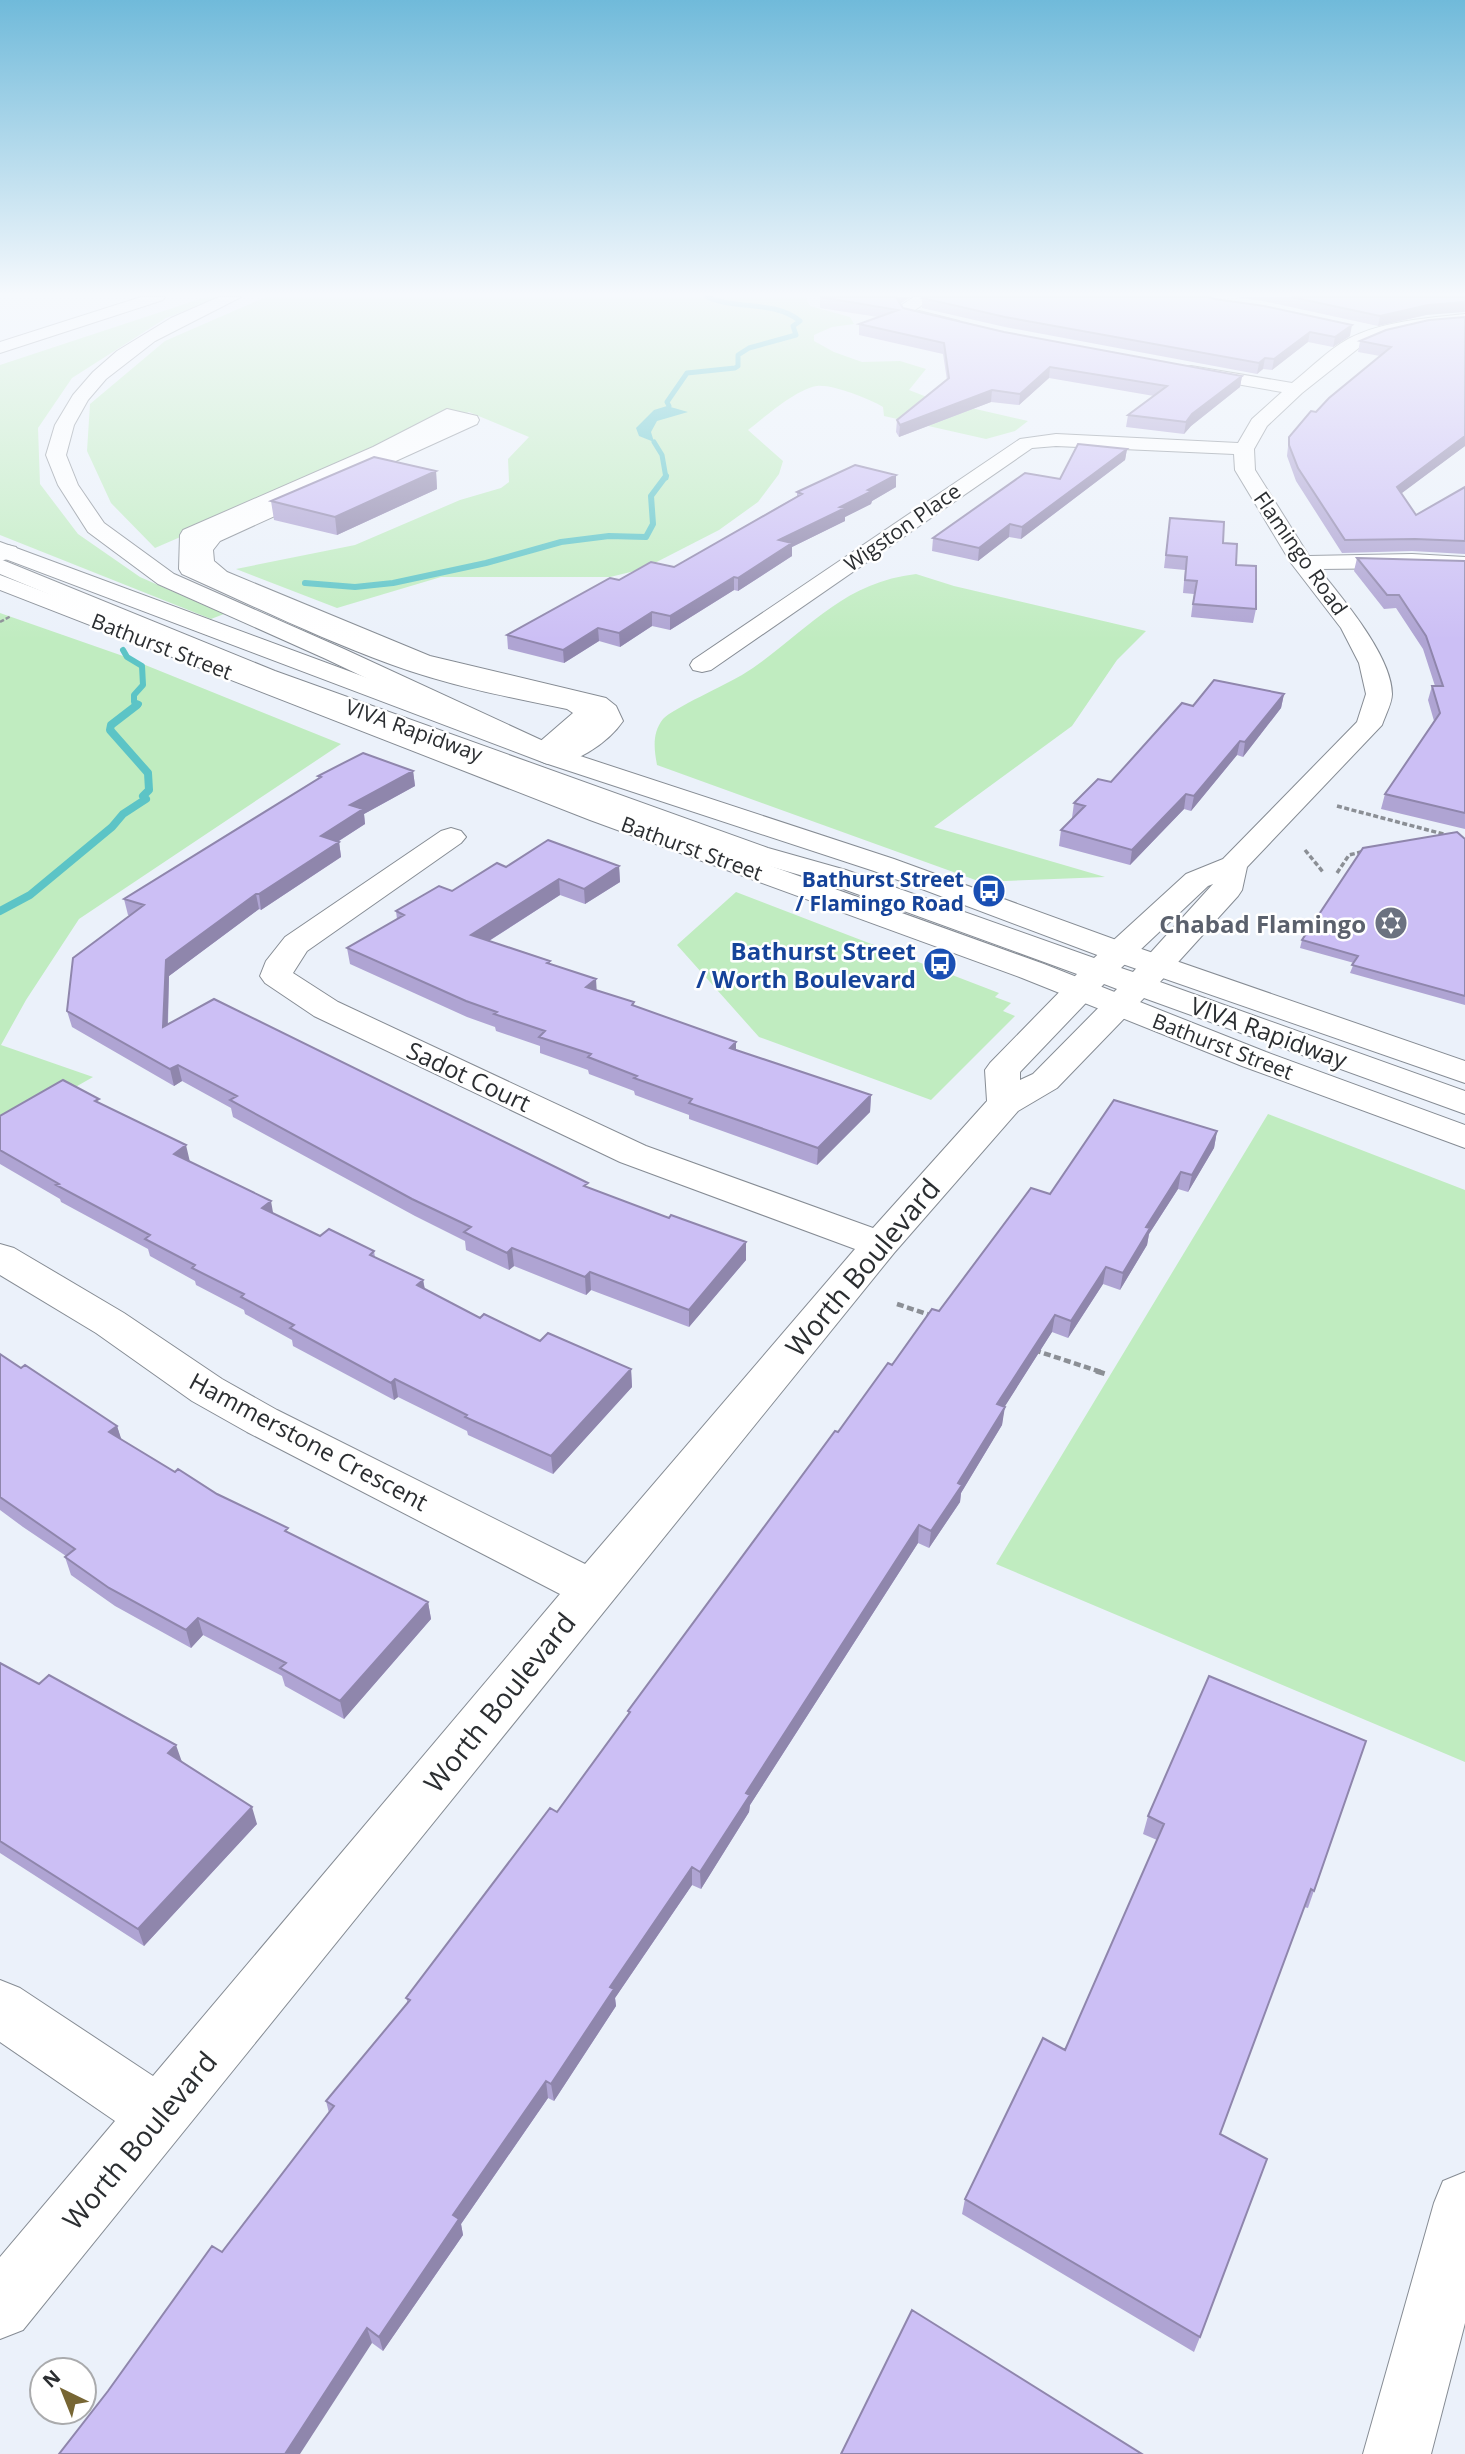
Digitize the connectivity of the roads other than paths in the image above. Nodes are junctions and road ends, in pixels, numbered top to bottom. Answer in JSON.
{"nodes":[{"id":1,"x":71,"y":412,"type":"edge"},
{"id":2,"x":1271,"y":412,"type":"edge"},
{"id":3,"x":1244,"y":449,"type":"junction"},
{"id":4,"x":2,"y":555,"type":"edge"},
{"id":5,"x":1302,"y":562,"type":"junction"},
{"id":6,"x":1465,"y":564,"type":"edge"},
{"id":7,"x":0,"y":582,"type":"edge"},
{"id":8,"x":702,"y":665,"type":"dead end"},
{"id":9,"x":548,"y":754,"type":"junction"},
{"id":10,"x":654,"y":790,"type":"junction"},
{"id":11,"x":451,"y":837,"type":"dead end"},
{"id":12,"x":1233,"y":864,"type":"junction"},
{"id":13,"x":835,"y":876,"type":"junction"},
{"id":14,"x":1099,"y":970,"type":"junction"},
{"id":15,"x":1137,"y":985,"type":"junction"},
{"id":16,"x":1465,"y":1073,"type":"edge"},
{"id":17,"x":1005,"y":1103,"type":"junction"},
{"id":18,"x":1465,"y":1103,"type":"edge"},
{"id":19,"x":1465,"y":1137,"type":"edge"},
{"id":20,"x":880,"y":1244,"type":"junction"},
{"id":21,"x":0,"y":1257,"type":"edge"},
{"id":22,"x":592,"y":1588,"type":"junction"},
{"id":23,"x":0,"y":2008,"type":"edge"},
{"id":24,"x":160,"y":2116,"type":"junction"},
{"id":25,"x":1465,"y":2203,"type":"edge"},
{"id":26,"x":0,"y":2307,"type":"edge"},
{"id":27,"x":1397,"y":2454,"type":"edge"}],
"edges":[{"from":1,"to":9,"type":"main road"},
{"from":2,"to":3,"type":"main road"},
{"from":3,"to":5,"type":"main road","name":"Flamingo Road"},
{"from":3,"to":8,"type":"main road","name":"Wigston Place"},
{"from":4,"to":9,"type":"main road","name":"Bathurst Street"},
{"from":4,"to":13,"type":"main road","name":"VIVA Rapidway"},
{"from":5,"to":6,"type":"main road"},
{"from":5,"to":12,"type":"main road","name":"Flamingo Road"},
{"from":7,"to":14,"type":"main road","name":"Bathurst Street"},
{"from":9,"to":9,"type":"main road"},
{"from":9,"to":10,"type":"main road","name":"Bathurst Street"},
{"from":10,"to":13,"type":"main road","name":"VIVA Rapidway"},
{"from":10,"to":14,"type":"main road","name":"Bathurst Street"},
{"from":11,"to":20,"type":"main road","name":"Sadot Court"},
{"from":12,"to":14,"type":"main road","name":"Flamingo Road"},
{"from":12,"to":15,"type":"main road","name":"Flamingo Road"},
{"from":13,"to":14,"type":"main road","name":"VIVA Rapidway"},
{"from":14,"to":15,"type":"main road","name":"Bathurst Street"},
{"from":14,"to":15,"type":"main road","name":"Bathurst Street"},
{"from":14,"to":17,"type":"main road"},
{"from":15,"to":16,"type":"main road","name":"Bathurst Street"},
{"from":15,"to":17,"type":"main road","name":"Worth Boulevard"},
{"from":15,"to":18,"type":"main road","name":"VIVA Rapidway"},
{"from":15,"to":19,"type":"main road","name":"Bathurst Street"},
{"from":17,"to":20,"type":"main road","name":"Worth Boulevard"},
{"from":20,"to":22,"type":"main road","name":"Worth Boulevard"},
{"from":21,"to":22,"type":"main road","name":"Hammerstone Crescent"},
{"from":22,"to":24,"type":"main road","name":"Worth Boulevard"},
{"from":23,"to":24,"type":"main road"},
{"from":24,"to":26,"type":"main road","name":"Worth Boulevard"},
{"from":25,"to":27,"type":"main road"}]}
